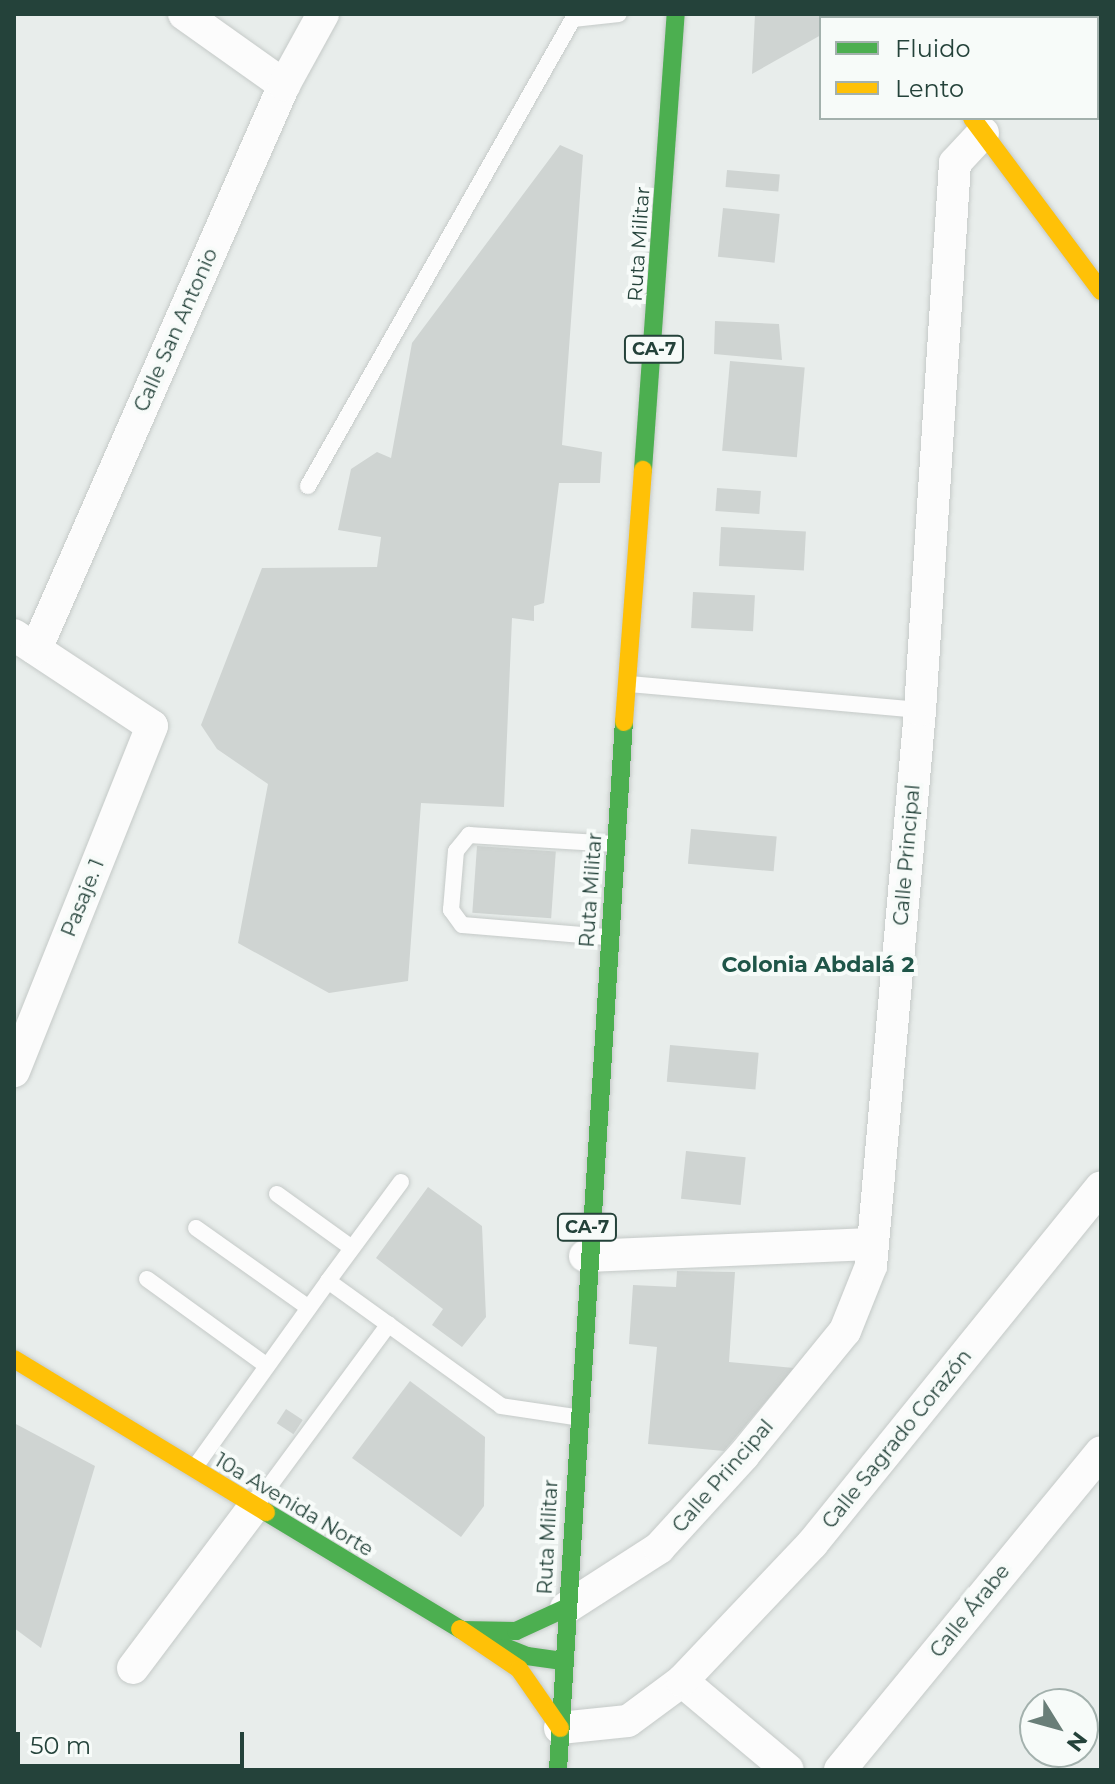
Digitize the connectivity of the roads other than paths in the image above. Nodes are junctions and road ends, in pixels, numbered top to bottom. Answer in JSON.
{"nodes":[{"id":1,"x":184,"y":14,"type":"edge"},
{"id":2,"x":323,"y":14,"type":"edge"},
{"id":3,"x":619,"y":14,"type":"edge"},
{"id":4,"x":676,"y":14,"type":"edge"},
{"id":5,"x":284,"y":85,"type":"junction"},
{"id":6,"x":977,"y":125,"type":"edge"},
{"id":7,"x":1101,"y":291,"type":"edge"},
{"id":8,"x":308,"y":486,"type":"dead end"},
{"id":9,"x":25,"y":642,"type":"edge"},
{"id":10,"x":629,"y":684,"type":"junction"},
{"id":11,"x":920,"y":710,"type":"junction"},
{"id":12,"x":617,"y":844,"type":"junction"},
{"id":13,"x":609,"y":937,"type":"junction"},
{"id":14,"x":14,"y":1071,"type":"edge"},
{"id":15,"x":401,"y":1182,"type":"dead end"},
{"id":16,"x":1101,"y":1187,"type":"edge"},
{"id":17,"x":277,"y":1194,"type":"dead end"},
{"id":18,"x":196,"y":1228,"type":"dead end"},
{"id":19,"x":873,"y":1244,"type":"junction"},
{"id":20,"x":352,"y":1248,"type":"junction"},
{"id":21,"x":585,"y":1256,"type":"junction"},
{"id":22,"x":147,"y":1279,"type":"dead end"},
{"id":23,"x":328,"y":1281,"type":"junction"},
{"id":24,"x":309,"y":1308,"type":"junction"},
{"id":25,"x":389,"y":1324,"type":"junction"},
{"id":26,"x":14,"y":1359,"type":"edge"},
{"id":27,"x":267,"y":1366,"type":"junction"},
{"id":28,"x":577,"y":1417,"type":"junction"},
{"id":29,"x":1101,"y":1452,"type":"edge"},
{"id":30,"x":193,"y":1470,"type":"junction"},
{"id":31,"x":253,"y":1508,"type":"junction"},
{"id":32,"x":566,"y":1608,"type":"junction"},
{"id":33,"x":460,"y":1629,"type":"junction"},
{"id":34,"x":563,"y":1661,"type":"junction"},
{"id":35,"x":133,"y":1668,"type":"dead end"},
{"id":36,"x":682,"y":1681,"type":"junction"},
{"id":37,"x":560,"y":1728,"type":"junction"},
{"id":38,"x":558,"y":1770,"type":"edge"},
{"id":39,"x":788,"y":1770,"type":"edge"},
{"id":40,"x":840,"y":1770,"type":"edge"}],
"edges":[{"from":1,"to":5,"type":"street"},
{"from":2,"to":5,"type":"street","name":"Calle San Antonio"},
{"from":3,"to":8,"type":"lane"},
{"from":4,"to":10,"type":"main road","name":"Ruta Militar","number":"CA-7"},
{"from":5,"to":9,"type":"street","name":"Calle San Antonio"},
{"from":6,"to":7,"type":"main road"},
{"from":6,"to":11,"type":"street","name":"Calle Principal"},
{"from":9,"to":14,"type":"street","name":"Pasaje. 1"},
{"from":10,"to":11,"type":"lane"},
{"from":10,"to":12,"type":"main road","name":"Ruta Militar","number":"CA-7"},
{"from":11,"to":19,"type":"street","name":"Calle Principal"},
{"from":12,"to":13,"type":"main road","name":"Ruta Militar","number":"CA-7"},
{"from":12,"to":13,"type":"lane"},
{"from":13,"to":21,"type":"main road","name":"Ruta Militar","number":"CA-7"},
{"from":15,"to":20,"type":"lane"},
{"from":16,"to":36,"type":"street","name":"Calle Sagrado Corazón"},
{"from":17,"to":20,"type":"lane"},
{"from":18,"to":24,"type":"lane"},
{"from":19,"to":21,"type":"street"},
{"from":19,"to":32,"type":"street","name":"Calle Principal"},
{"from":20,"to":23,"type":"lane"},
{"from":21,"to":28,"type":"main road","name":"Ruta Militar","number":"CA-7"},
{"from":22,"to":27,"type":"lane"},
{"from":23,"to":24,"type":"lane"},
{"from":23,"to":25,"type":"lane"},
{"from":24,"to":27,"type":"lane"},
{"from":25,"to":28,"type":"lane"},
{"from":25,"to":31,"type":"lane"},
{"from":26,"to":30,"type":"main road","name":"10a Avenida Norte"},
{"from":27,"to":30,"type":"lane"},
{"from":28,"to":32,"type":"main road","name":"Ruta Militar","number":"CA-7"},
{"from":29,"to":40,"type":"street","name":"Calle Árabe"},
{"from":30,"to":31,"type":"main road","name":"10a Avenida Norte"},
{"from":31,"to":33,"type":"main road","name":"10a Avenida Norte"},
{"from":31,"to":35,"type":"street"},
{"from":32,"to":33,"type":"main road"},
{"from":32,"to":34,"type":"main road","name":"Ruta Militar","number":"CA-7"},
{"from":33,"to":34,"type":"main road","name":"10a Avenida Norte"},
{"from":33,"to":37,"type":"main road"},
{"from":34,"to":37,"type":"main road","name":"Ruta Militar","number":"CA-7"},
{"from":36,"to":37,"type":"street","name":"Calle Sagrado Corazón"},
{"from":36,"to":39,"type":"street"},
{"from":37,"to":38,"type":"main road","name":"Ruta Militar","number":"CA-7"}]}
